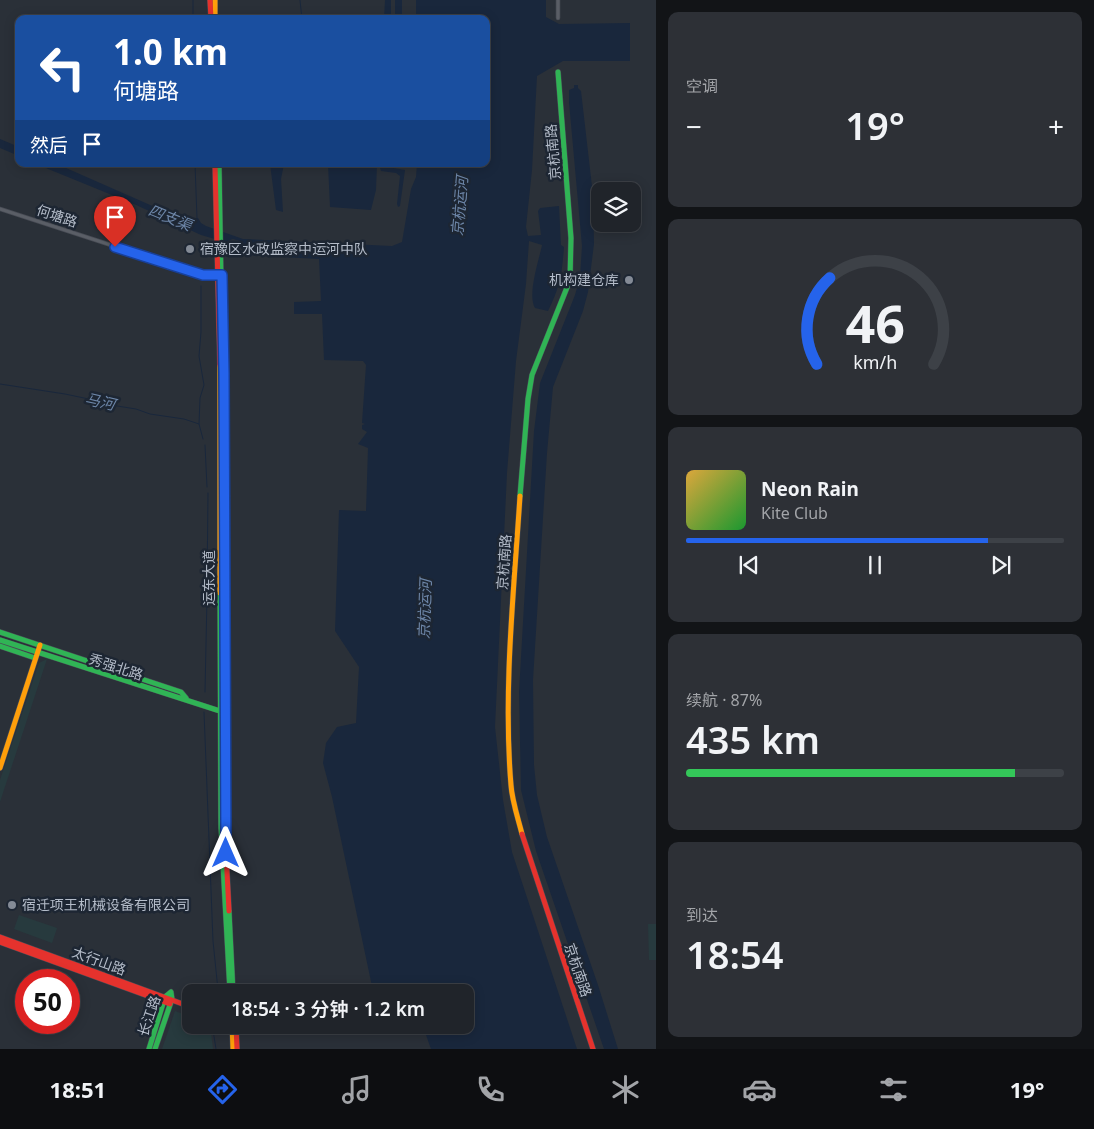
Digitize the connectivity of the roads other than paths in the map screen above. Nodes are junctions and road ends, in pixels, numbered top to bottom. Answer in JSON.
{"nodes":[{"id":1,"x":210,"y":0,"type":"edge"},
{"id":2,"x":215,"y":0,"type":"edge"},
{"id":3,"x":558,"y":0,"type":"edge"},
{"id":4,"x":211,"y":15,"type":"edge"},
{"id":5,"x":215,"y":15,"type":"edge"},
{"id":6,"x":558,"y":18,"type":"dead end"},
{"id":7,"x":558,"y":72,"type":"dead end"},
{"id":8,"x":215,"y":167,"type":"edge"},
{"id":9,"x":219,"y":167,"type":"edge"},
{"id":10,"x":0,"y":209,"type":"edge"},
{"id":11,"x":218,"y":220,"type":"junction"},
{"id":12,"x":219,"y":275,"type":"junction"},
{"id":13,"x":0,"y":632,"type":"edge"},
{"id":14,"x":0,"y":639,"type":"edge"},
{"id":15,"x":0,"y":646,"type":"edge"},
{"id":16,"x":38,"y":651,"type":"junction"},
{"id":17,"x":224,"y":711,"type":"junction"},
{"id":18,"x":0,"y":768,"type":"edge"},
{"id":19,"x":0,"y":937,"type":"edge"},
{"id":20,"x":0,"y":942,"type":"edge"},
{"id":21,"x":229,"y":984,"type":"edge"},
{"id":22,"x":234,"y":984,"type":"edge"},
{"id":23,"x":164,"y":999,"type":"junction"},
{"id":24,"x":171,"y":1002,"type":"junction"},
{"id":25,"x":182,"y":1004,"type":"edge"},
{"id":26,"x":232,"y":1034,"type":"edge"},
{"id":27,"x":236,"y":1034,"type":"edge"},
{"id":28,"x":149,"y":1049,"type":"edge"},
{"id":29,"x":155,"y":1049,"type":"edge"},
{"id":30,"x":233,"y":1049,"type":"edge"},
{"id":31,"x":237,"y":1049,"type":"edge"},
{"id":32,"x":593,"y":1049,"type":"edge"}],
"edges":[{"from":1,"to":4,"type":"street"},
{"from":2,"to":5,"type":"street"},
{"from":3,"to":6,"type":"street"},
{"from":7,"to":32,"type":"street","name":"京杭南路"},
{"from":8,"to":11,"type":"street","name":"运东大道"},
{"from":9,"to":11,"type":"street","name":"运东大道"},
{"from":10,"to":12,"type":"street","name":"何塘路"},
{"from":11,"to":12,"type":"street","name":"运东大道"},
{"from":12,"to":17,"type":"street","name":"运东大道"},
{"from":13,"to":16,"type":"street"},
{"from":14,"to":16,"type":"street","name":"秀强北路"},
{"from":15,"to":16,"type":"street"},
{"from":16,"to":17,"type":"street","name":"秀强北路"},
{"from":16,"to":17,"type":"street","name":"秀强北路"},
{"from":16,"to":18,"type":"street"},
{"from":17,"to":21,"type":"street","name":"运东大道"},
{"from":17,"to":22,"type":"street","name":"运东大道"},
{"from":19,"to":23,"type":"street","name":"太行山路"},
{"from":20,"to":23,"type":"street","name":"太行山路"},
{"from":23,"to":24,"type":"street","name":"太行山路"},
{"from":23,"to":24,"type":"street","name":"长江路"},
{"from":23,"to":28,"type":"street","name":"长江路"},
{"from":24,"to":25,"type":"street","name":"太行山路"},
{"from":24,"to":29,"type":"street","name":"长江路"},
{"from":26,"to":30,"type":"street"},
{"from":27,"to":31,"type":"street"}]}
